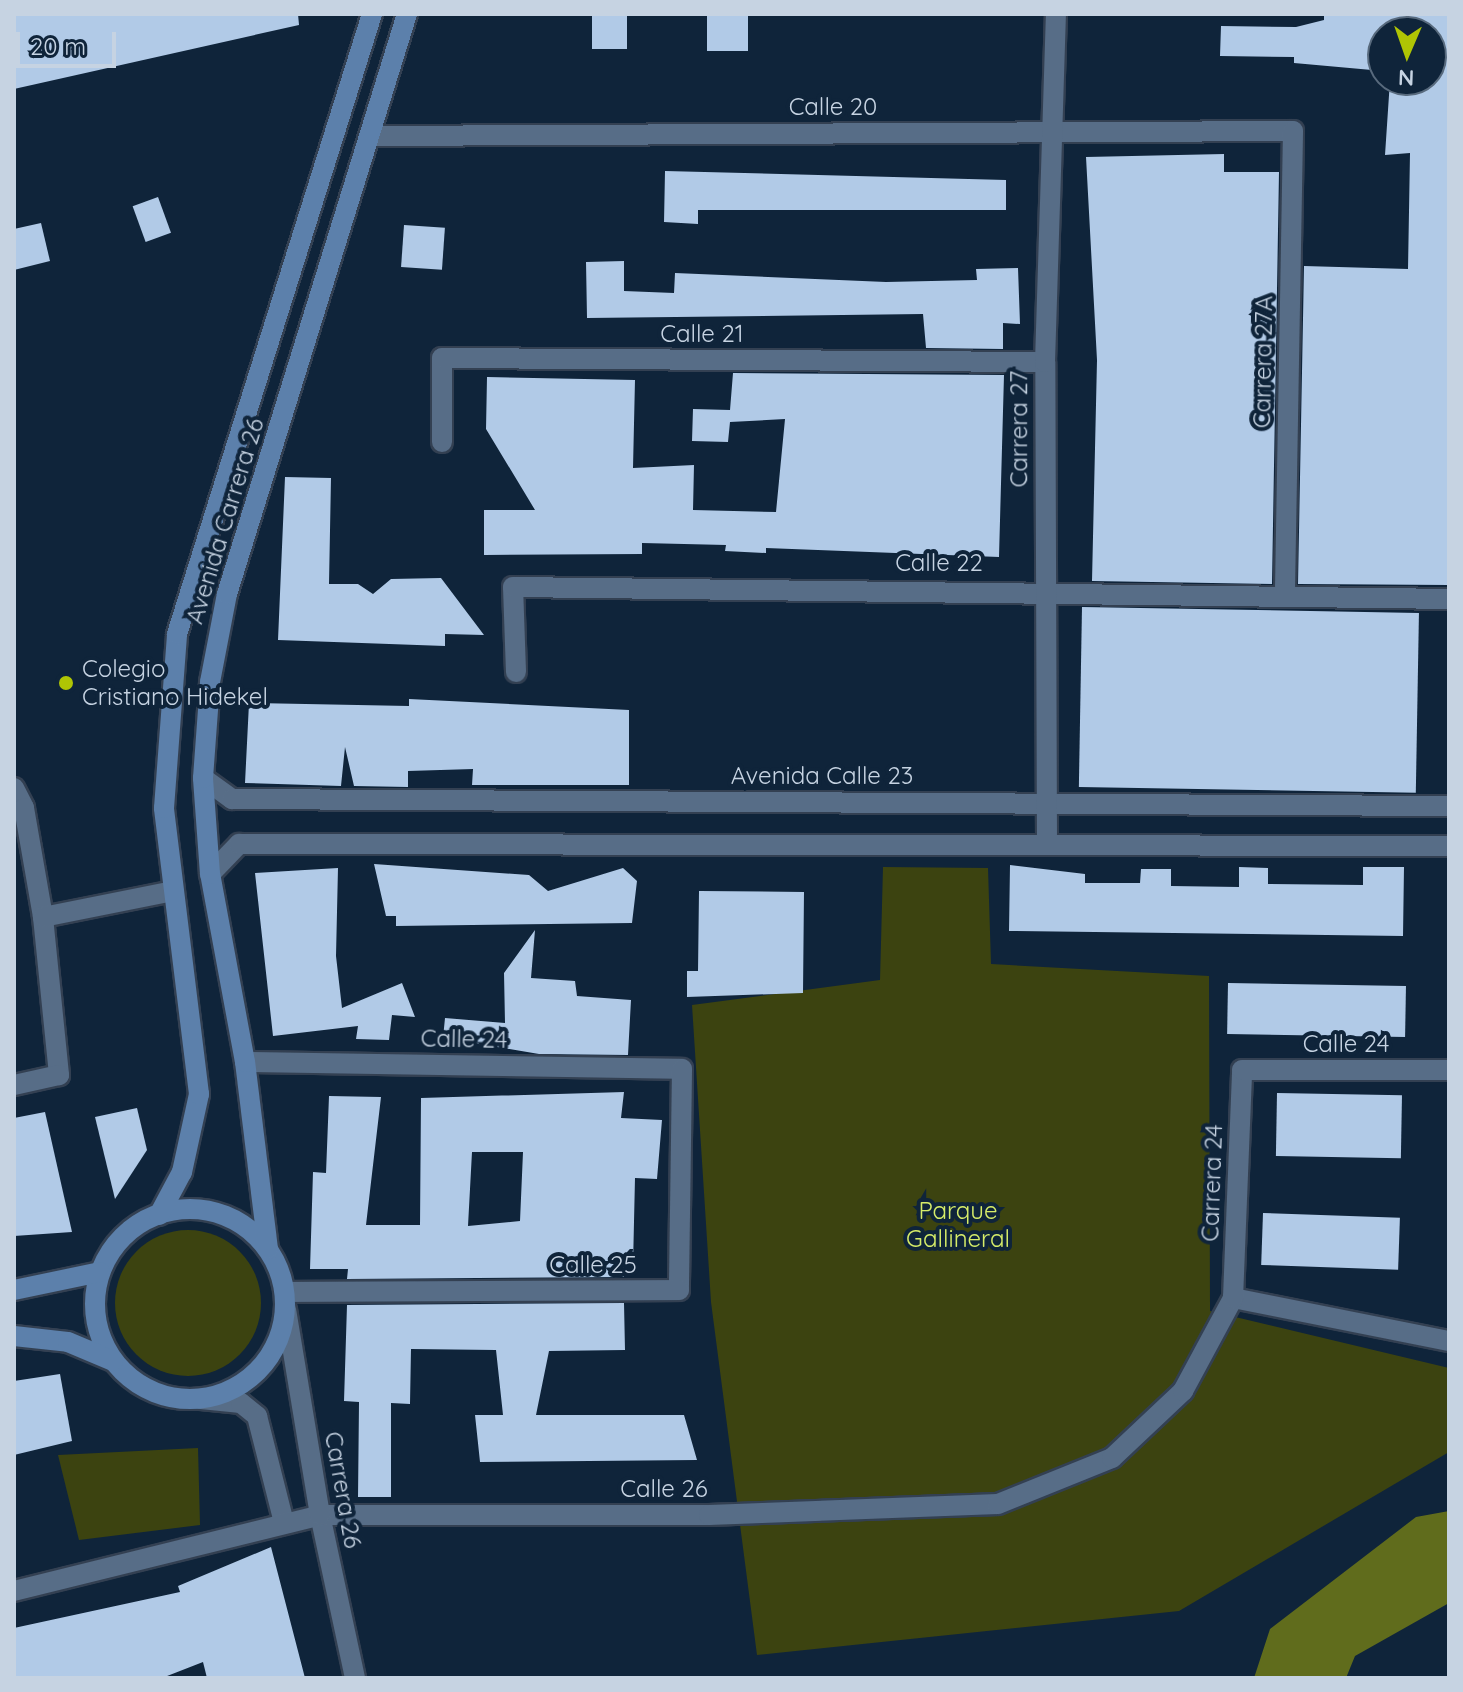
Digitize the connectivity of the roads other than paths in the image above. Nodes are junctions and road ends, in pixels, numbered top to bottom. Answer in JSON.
{"nodes":[{"id":1,"x":372,"y":14,"type":"edge"},
{"id":2,"x":407,"y":14,"type":"edge"},
{"id":3,"x":1056,"y":14,"type":"edge"},
{"id":4,"x":1049,"y":131,"type":"junction"},
{"id":5,"x":1293,"y":131,"type":"joint"},
{"id":6,"x":372,"y":136,"type":"junction"},
{"id":7,"x":1045,"y":362,"type":"junction"},
{"id":8,"x":442,"y":442,"type":"dead end"},
{"id":9,"x":1044,"y":589,"type":"junction"},
{"id":10,"x":1285,"y":594,"type":"junction"},
{"id":11,"x":1449,"y":599,"type":"edge"},
{"id":12,"x":516,"y":672,"type":"dead end"},
{"id":13,"x":203,"y":778,"type":"junction"},
{"id":14,"x":14,"y":788,"type":"edge"},
{"id":15,"x":1046,"y":803,"type":"junction"},
{"id":16,"x":1449,"y":806,"type":"edge"},
{"id":17,"x":1047,"y":845,"type":"junction"},
{"id":18,"x":1449,"y":846,"type":"edge"},
{"id":19,"x":210,"y":874,"type":"junction"},
{"id":20,"x":173,"y":891,"type":"junction"},
{"id":21,"x":43,"y":917,"type":"junction"},
{"id":22,"x":245,"y":1062,"type":"junction"},
{"id":23,"x":682,"y":1069,"type":"joint"},
{"id":24,"x":1242,"y":1070,"type":"joint"},
{"id":25,"x":1449,"y":1070,"type":"edge"},
{"id":26,"x":14,"y":1085,"type":"edge"},
{"id":27,"x":159,"y":1215,"type":"junction"},
{"id":28,"x":268,"y":1249,"type":"junction"},
{"id":29,"x":100,"y":1272,"type":"junction"},
{"id":30,"x":14,"y":1290,"type":"edge"},
{"id":31,"x":1233,"y":1298,"type":"junction"},
{"id":32,"x":286,"y":1301,"type":"junction"},
{"id":33,"x":14,"y":1336,"type":"edge"},
{"id":34,"x":1449,"y":1341,"type":"edge"},
{"id":35,"x":114,"y":1362,"type":"junction"},
{"id":36,"x":201,"y":1399,"type":"junction"},
{"id":37,"x":320,"y":1515,"type":"junction"},
{"id":38,"x":284,"y":1523,"type":"junction"},
{"id":39,"x":14,"y":1591,"type":"edge"},
{"id":40,"x":355,"y":1678,"type":"edge"}],
"edges":[{"from":1,"to":20,"type":"main road","name":"Avenida Carrera 26"},
{"from":2,"to":6,"type":"main road","name":"Avenida Carrera 26"},
{"from":3,"to":4,"type":"street","name":"Carrera 27"},
{"from":4,"to":5,"type":"street","name":"Calle 20"},
{"from":4,"to":6,"type":"street","name":"Calle 20"},
{"from":4,"to":7,"type":"street","name":"Carrera 27"},
{"from":5,"to":10,"type":"street","name":"Carrera 27A"},
{"from":6,"to":13,"type":"main road","name":"Avenida Carrera 26"},
{"from":7,"to":8,"type":"street","name":"Calle 21"},
{"from":7,"to":9,"type":"street","name":"Carrera 27"},
{"from":9,"to":10,"type":"street","name":"Calle 22"},
{"from":9,"to":12,"type":"street","name":"Calle 22"},
{"from":9,"to":15,"type":"street","name":"Carrera 27"},
{"from":10,"to":11,"type":"street","name":"Calle 22"},
{"from":13,"to":15,"type":"street","name":"Avenida Calle 23"},
{"from":13,"to":19,"type":"main road","name":"Avenida Carrera 26"},
{"from":14,"to":21,"type":"street"},
{"from":15,"to":16,"type":"street","name":"Avenida Calle 23"},
{"from":15,"to":17,"type":"street","name":"Carrera 27"},
{"from":17,"to":18,"type":"street"},
{"from":17,"to":19,"type":"street"},
{"from":19,"to":22,"type":"main road","name":"Avenida Carrera 26"},
{"from":20,"to":21,"type":"street"},
{"from":20,"to":27,"type":"main road","name":"Avenida Carrera 26"},
{"from":21,"to":26,"type":"street"},
{"from":22,"to":23,"type":"street","name":"Calle 24"},
{"from":22,"to":28,"type":"main road","name":"Avenida Carrera 26"},
{"from":23,"to":32,"type":"street","name":"Calle 25"},
{"from":24,"to":25,"type":"street","name":"Calle 24"},
{"from":24,"to":31,"type":"street","name":"Carrera 24"},
{"from":27,"to":28,"type":"main road"},
{"from":27,"to":29,"type":"main road"},
{"from":28,"to":32,"type":"main road"},
{"from":29,"to":30,"type":"main road"},
{"from":29,"to":35,"type":"main road"},
{"from":31,"to":34,"type":"street"},
{"from":31,"to":37,"type":"street","name":"Calle 26"},
{"from":32,"to":36,"type":"main road"},
{"from":32,"to":37,"type":"street","name":"Carrera 26"},
{"from":33,"to":35,"type":"main road"},
{"from":35,"to":36,"type":"main road"},
{"from":36,"to":38,"type":"street"},
{"from":37,"to":38,"type":"street","name":"Calle 26"},
{"from":37,"to":40,"type":"street","name":"Carrera 26"},
{"from":38,"to":39,"type":"street","name":"Calle 26"}]}
